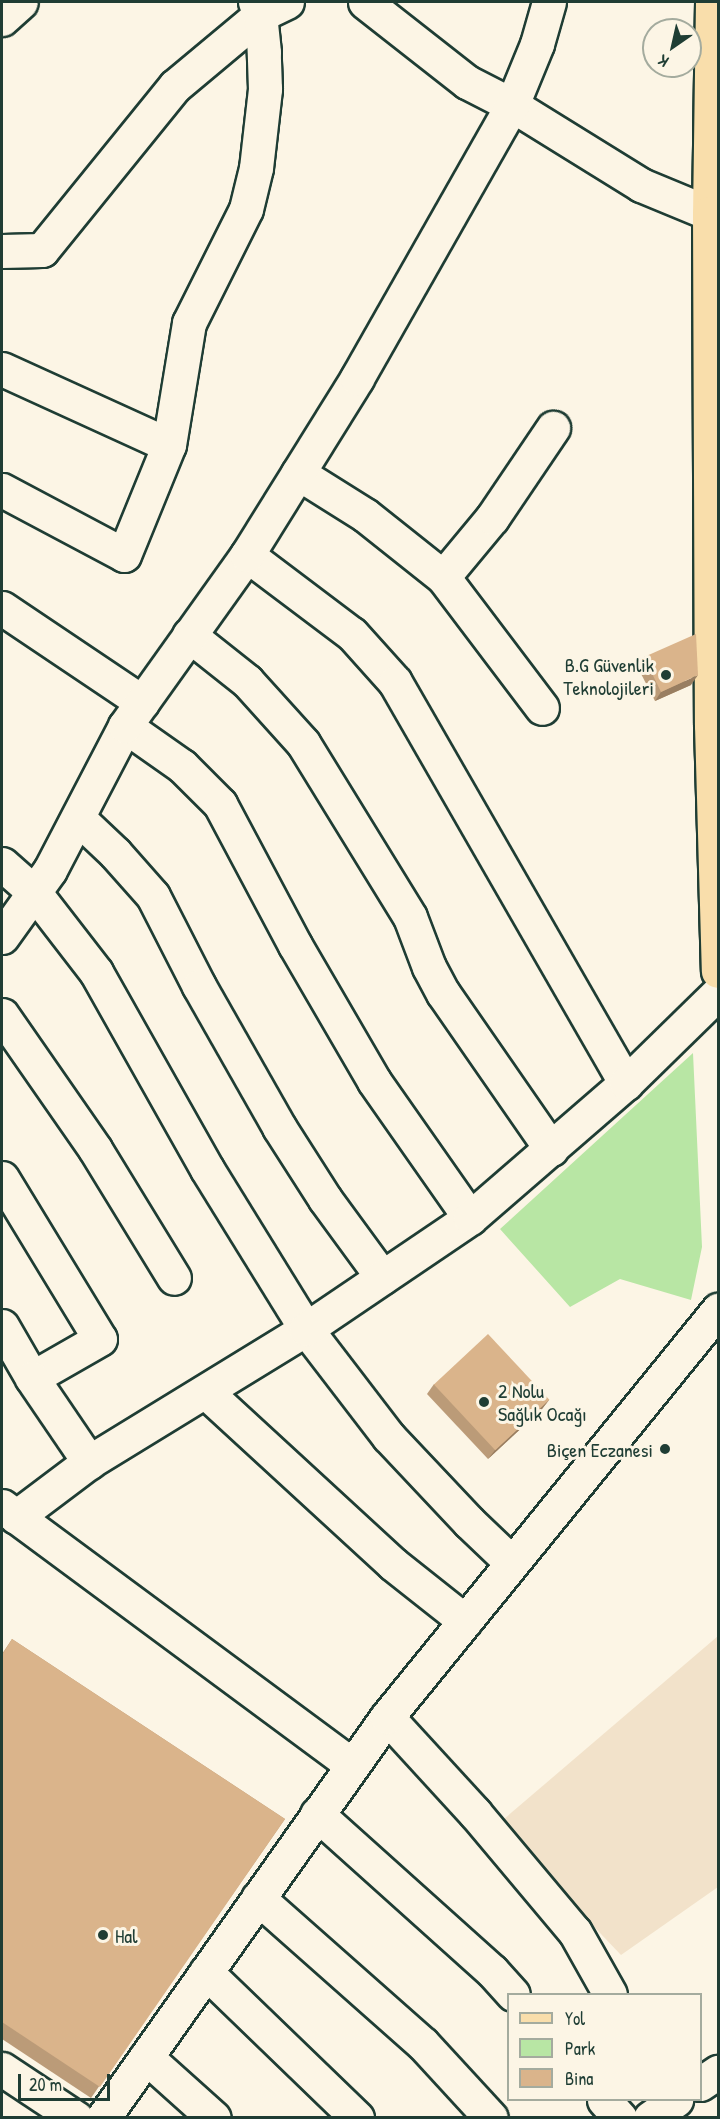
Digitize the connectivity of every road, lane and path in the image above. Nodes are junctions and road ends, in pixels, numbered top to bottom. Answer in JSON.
{"nodes":[{"id":1,"x":21,"y":2,"type":"edge"},
{"id":2,"x":365,"y":2,"type":"edge"},
{"id":3,"x":549,"y":2,"type":"edge"},
{"id":4,"x":712,"y":2,"type":"edge"},
{"id":5,"x":267,"y":6,"type":"edge"},
{"id":6,"x":2,"y":19,"type":"edge"},
{"id":7,"x":512,"y":105,"type":"junction"},
{"id":8,"x":714,"y":114,"type":"edge"},
{"id":9,"x":709,"y":213,"type":"junction"},
{"id":10,"x":2,"y":251,"type":"edge"},
{"id":11,"x":2,"y":369,"type":"edge"},
{"id":12,"x":553,"y":429,"type":"dead end"},
{"id":13,"x":169,"y":445,"type":"junction"},
{"id":14,"x":298,"y":473,"type":"junction"},
{"id":15,"x":2,"y":490,"type":"edge"},
{"id":16,"x":714,"y":501,"type":"edge"},
{"id":17,"x":247,"y":555,"type":"junction"},
{"id":18,"x":443,"y":577,"type":"junction"},
{"id":19,"x":2,"y":608,"type":"edge"},
{"id":20,"x":189,"y":635,"type":"junction"},
{"id":21,"x":542,"y":708,"type":"dead end"},
{"id":22,"x":133,"y":714,"type":"junction"},
{"id":23,"x":78,"y":818,"type":"junction"},
{"id":24,"x":2,"y":864,"type":"edge"},
{"id":25,"x":35,"y":893,"type":"junction"},
{"id":26,"x":2,"y":937,"type":"edge"},
{"id":27,"x":718,"y":970,"type":"edge"},
{"id":28,"x":718,"y":993,"type":"edge"},
{"id":29,"x":2,"y":1015,"type":"edge"},
{"id":30,"x":626,"y":1083,"type":"junction"},
{"id":31,"x":551,"y":1149,"type":"junction"},
{"id":32,"x":2,"y":1178,"type":"edge"},
{"id":33,"x":470,"y":1218,"type":"junction"},
{"id":34,"x":382,"y":1277,"type":"junction"},
{"id":35,"x":174,"y":1278,"type":"dead end"},
{"id":36,"x":718,"y":1310,"type":"edge"},
{"id":37,"x":2,"y":1326,"type":"edge"},
{"id":38,"x":306,"y":1329,"type":"junction"},
{"id":39,"x":32,"y":1378,"type":"junction"},
{"id":40,"x":206,"y":1392,"type":"junction"},
{"id":41,"x":89,"y":1462,"type":"junction"},
{"id":42,"x":9,"y":1512,"type":"edge"},
{"id":43,"x":512,"y":1563,"type":"junction"},
{"id":44,"x":465,"y":1621,"type":"junction"},
{"id":45,"x":387,"y":1717,"type":"junction"},
{"id":46,"x":352,"y":1765,"type":"junction"},
{"id":47,"x":317,"y":1814,"type":"junction"},
{"id":48,"x":258,"y":1898,"type":"junction"},
{"id":49,"x":206,"y":1972,"type":"junction"},
{"id":50,"x":511,"y":1993,"type":"edge"},
{"id":51,"x":609,"y":1993,"type":"edge"},
{"id":52,"x":146,"y":2057,"type":"junction"},
{"id":53,"x":2,"y":2069,"type":"edge"},
{"id":54,"x":718,"y":2072,"type":"edge"},
{"id":55,"x":702,"y":2083,"type":"edge"},
{"id":56,"x":605,"y":2101,"type":"edge"},
{"id":57,"x":76,"y":2118,"type":"edge"},
{"id":58,"x":103,"y":2118,"type":"edge"},
{"id":59,"x":214,"y":2118,"type":"edge"},
{"id":60,"x":357,"y":2118,"type":"edge"},
{"id":61,"x":490,"y":2118,"type":"edge"},
{"id":62,"x":620,"y":2118,"type":"edge"}],
"edges":[{"from":1,"to":6,"type":"street"},
{"from":2,"to":7,"type":"street"},
{"from":3,"to":7,"type":"street"},
{"from":4,"to":8,"type":"main road"},
{"from":5,"to":10,"type":"street"},
{"from":5,"to":13,"type":"street"},
{"from":7,"to":9,"type":"street"},
{"from":7,"to":14,"type":"street"},
{"from":8,"to":9,"type":"main road"},
{"from":9,"to":16,"type":"main road"},
{"from":11,"to":13,"type":"street"},
{"from":12,"to":18,"type":"street"},
{"from":13,"to":15,"type":"street"},
{"from":14,"to":17,"type":"street"},
{"from":14,"to":18,"type":"street"},
{"from":16,"to":27,"type":"main road"},
{"from":17,"to":20,"type":"street"},
{"from":17,"to":30,"type":"street"},
{"from":18,"to":21,"type":"street"},
{"from":19,"to":22,"type":"street"},
{"from":20,"to":22,"type":"street"},
{"from":20,"to":31,"type":"street"},
{"from":22,"to":23,"type":"street"},
{"from":22,"to":33,"type":"street"},
{"from":23,"to":25,"type":"street"},
{"from":23,"to":34,"type":"street"},
{"from":24,"to":25,"type":"street"},
{"from":25,"to":26,"type":"street"},
{"from":25,"to":38,"type":"street"},
{"from":28,"to":30,"type":"street"},
{"from":29,"to":35,"type":"street"},
{"from":30,"to":31,"type":"street"},
{"from":31,"to":33,"type":"street"},
{"from":32,"to":39,"type":"street"},
{"from":33,"to":34,"type":"street"},
{"from":34,"to":38,"type":"street"},
{"from":36,"to":43,"type":"street"},
{"from":37,"to":39,"type":"street"},
{"from":38,"to":40,"type":"street"},
{"from":38,"to":43,"type":"street"},
{"from":39,"to":41,"type":"street"},
{"from":40,"to":41,"type":"street"},
{"from":40,"to":44,"type":"street"},
{"from":41,"to":42,"type":"street"},
{"from":42,"to":46,"type":"street"},
{"from":43,"to":44,"type":"street"},
{"from":44,"to":45,"type":"street"},
{"from":45,"to":46,"type":"street"},
{"from":45,"to":51,"type":"street"},
{"from":46,"to":47,"type":"street"},
{"from":47,"to":48,"type":"street"},
{"from":47,"to":50,"type":"street"},
{"from":48,"to":49,"type":"street"},
{"from":48,"to":61,"type":"street"},
{"from":49,"to":52,"type":"street"},
{"from":49,"to":60,"type":"street"},
{"from":52,"to":58,"type":"street"},
{"from":52,"to":59,"type":"street"},
{"from":53,"to":57,"type":"street"},
{"from":54,"to":55,"type":"street"},
{"from":56,"to":62,"type":"street"}]}
